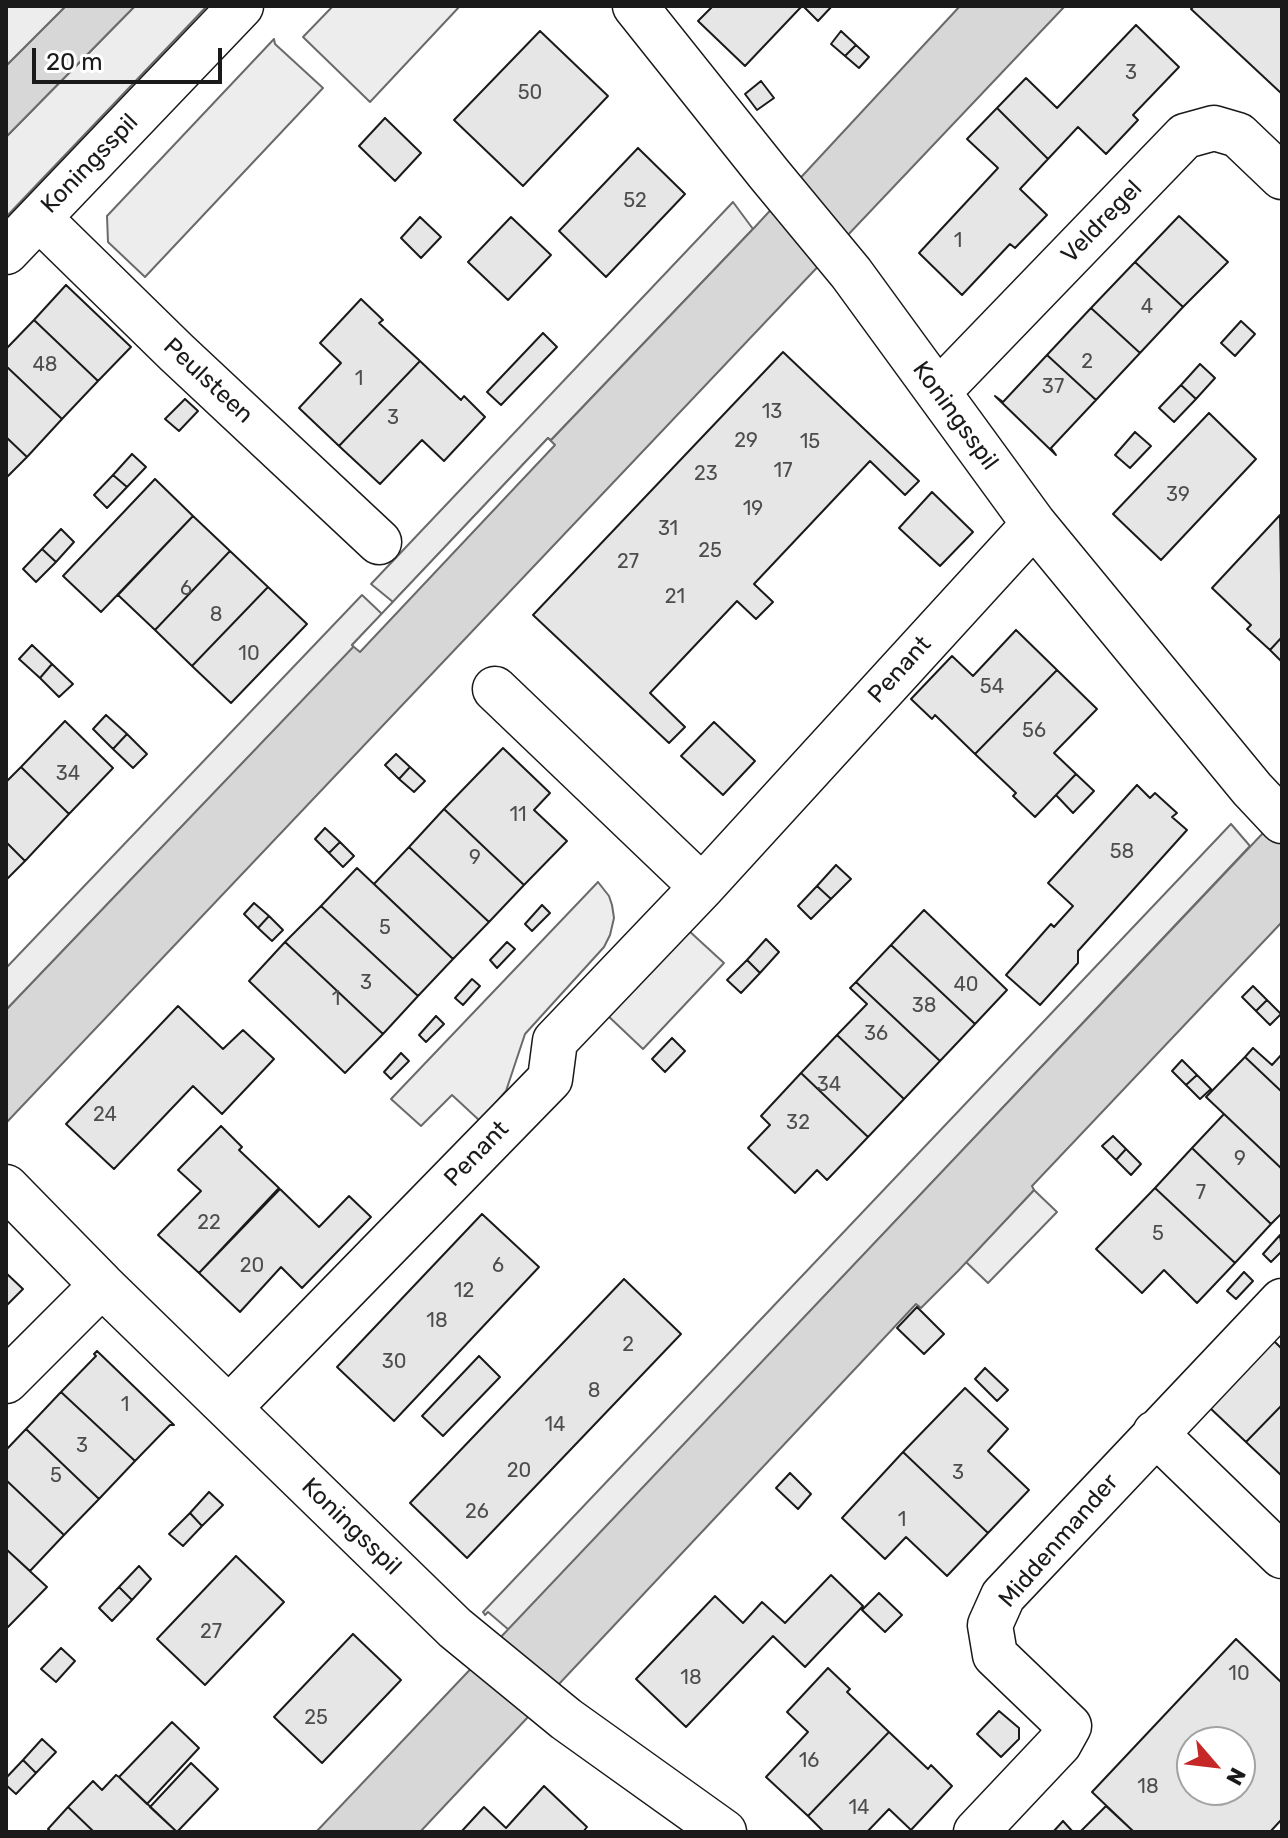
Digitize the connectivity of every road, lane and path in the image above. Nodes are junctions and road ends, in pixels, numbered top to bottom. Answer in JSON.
{"nodes":[{"id":1,"x":241,"y":6,"type":"edge"},
{"id":2,"x":635,"y":6,"type":"edge"},
{"id":3,"x":1282,"y":177,"type":"edge"},
{"id":4,"x":39,"y":218,"type":"junction"},
{"id":5,"x":6,"y":252,"type":"edge"},
{"id":6,"x":938,"y":392,"type":"junction"},
{"id":7,"x":1034,"y":524,"type":"junction"},
{"id":8,"x":379,"y":542,"type":"dead end"},
{"id":9,"x":495,"y":689,"type":"dead end"},
{"id":10,"x":1277,"y":815,"type":"edge"},
{"id":11,"x":702,"y":887,"type":"junction"},
{"id":12,"x":6,"y":1187,"type":"edge"},
{"id":13,"x":102,"y":1285,"type":"junction"},
{"id":14,"x":1282,"y":1301,"type":"edge"},
{"id":15,"x":6,"y":1381,"type":"edge"},
{"id":16,"x":229,"y":1408,"type":"junction"},
{"id":17,"x":1155,"y":1433,"type":"junction"},
{"id":18,"x":1282,"y":1556,"type":"edge"},
{"id":19,"x":724,"y":1832,"type":"edge"},
{"id":20,"x":976,"y":1832,"type":"edge"}],
"edges":[{"from":1,"to":4,"type":"street","name":"Koningsspil"},
{"from":2,"to":6,"type":"street","name":"Koningsspil"},
{"from":3,"to":6,"type":"street","name":"Veldregel"},
{"from":4,"to":5,"type":"street","name":"Koningsspil"},
{"from":4,"to":8,"type":"street","name":"Peulsteen"},
{"from":6,"to":7,"type":"street","name":"Koningsspil"},
{"from":7,"to":10,"type":"street","name":"Koningsspil"},
{"from":7,"to":11,"type":"street","name":"Penant"},
{"from":9,"to":11,"type":"street"},
{"from":11,"to":16,"type":"street","name":"Penant"},
{"from":12,"to":13,"type":"street","name":"Koningsspil"},
{"from":13,"to":15,"type":"street"},
{"from":13,"to":16,"type":"street","name":"Koningsspil"},
{"from":14,"to":17,"type":"street","name":"Middenmander"},
{"from":16,"to":19,"type":"street","name":"Koningsspil"},
{"from":17,"to":18,"type":"street"},
{"from":17,"to":20,"type":"street","name":"Middenmander"}]}
